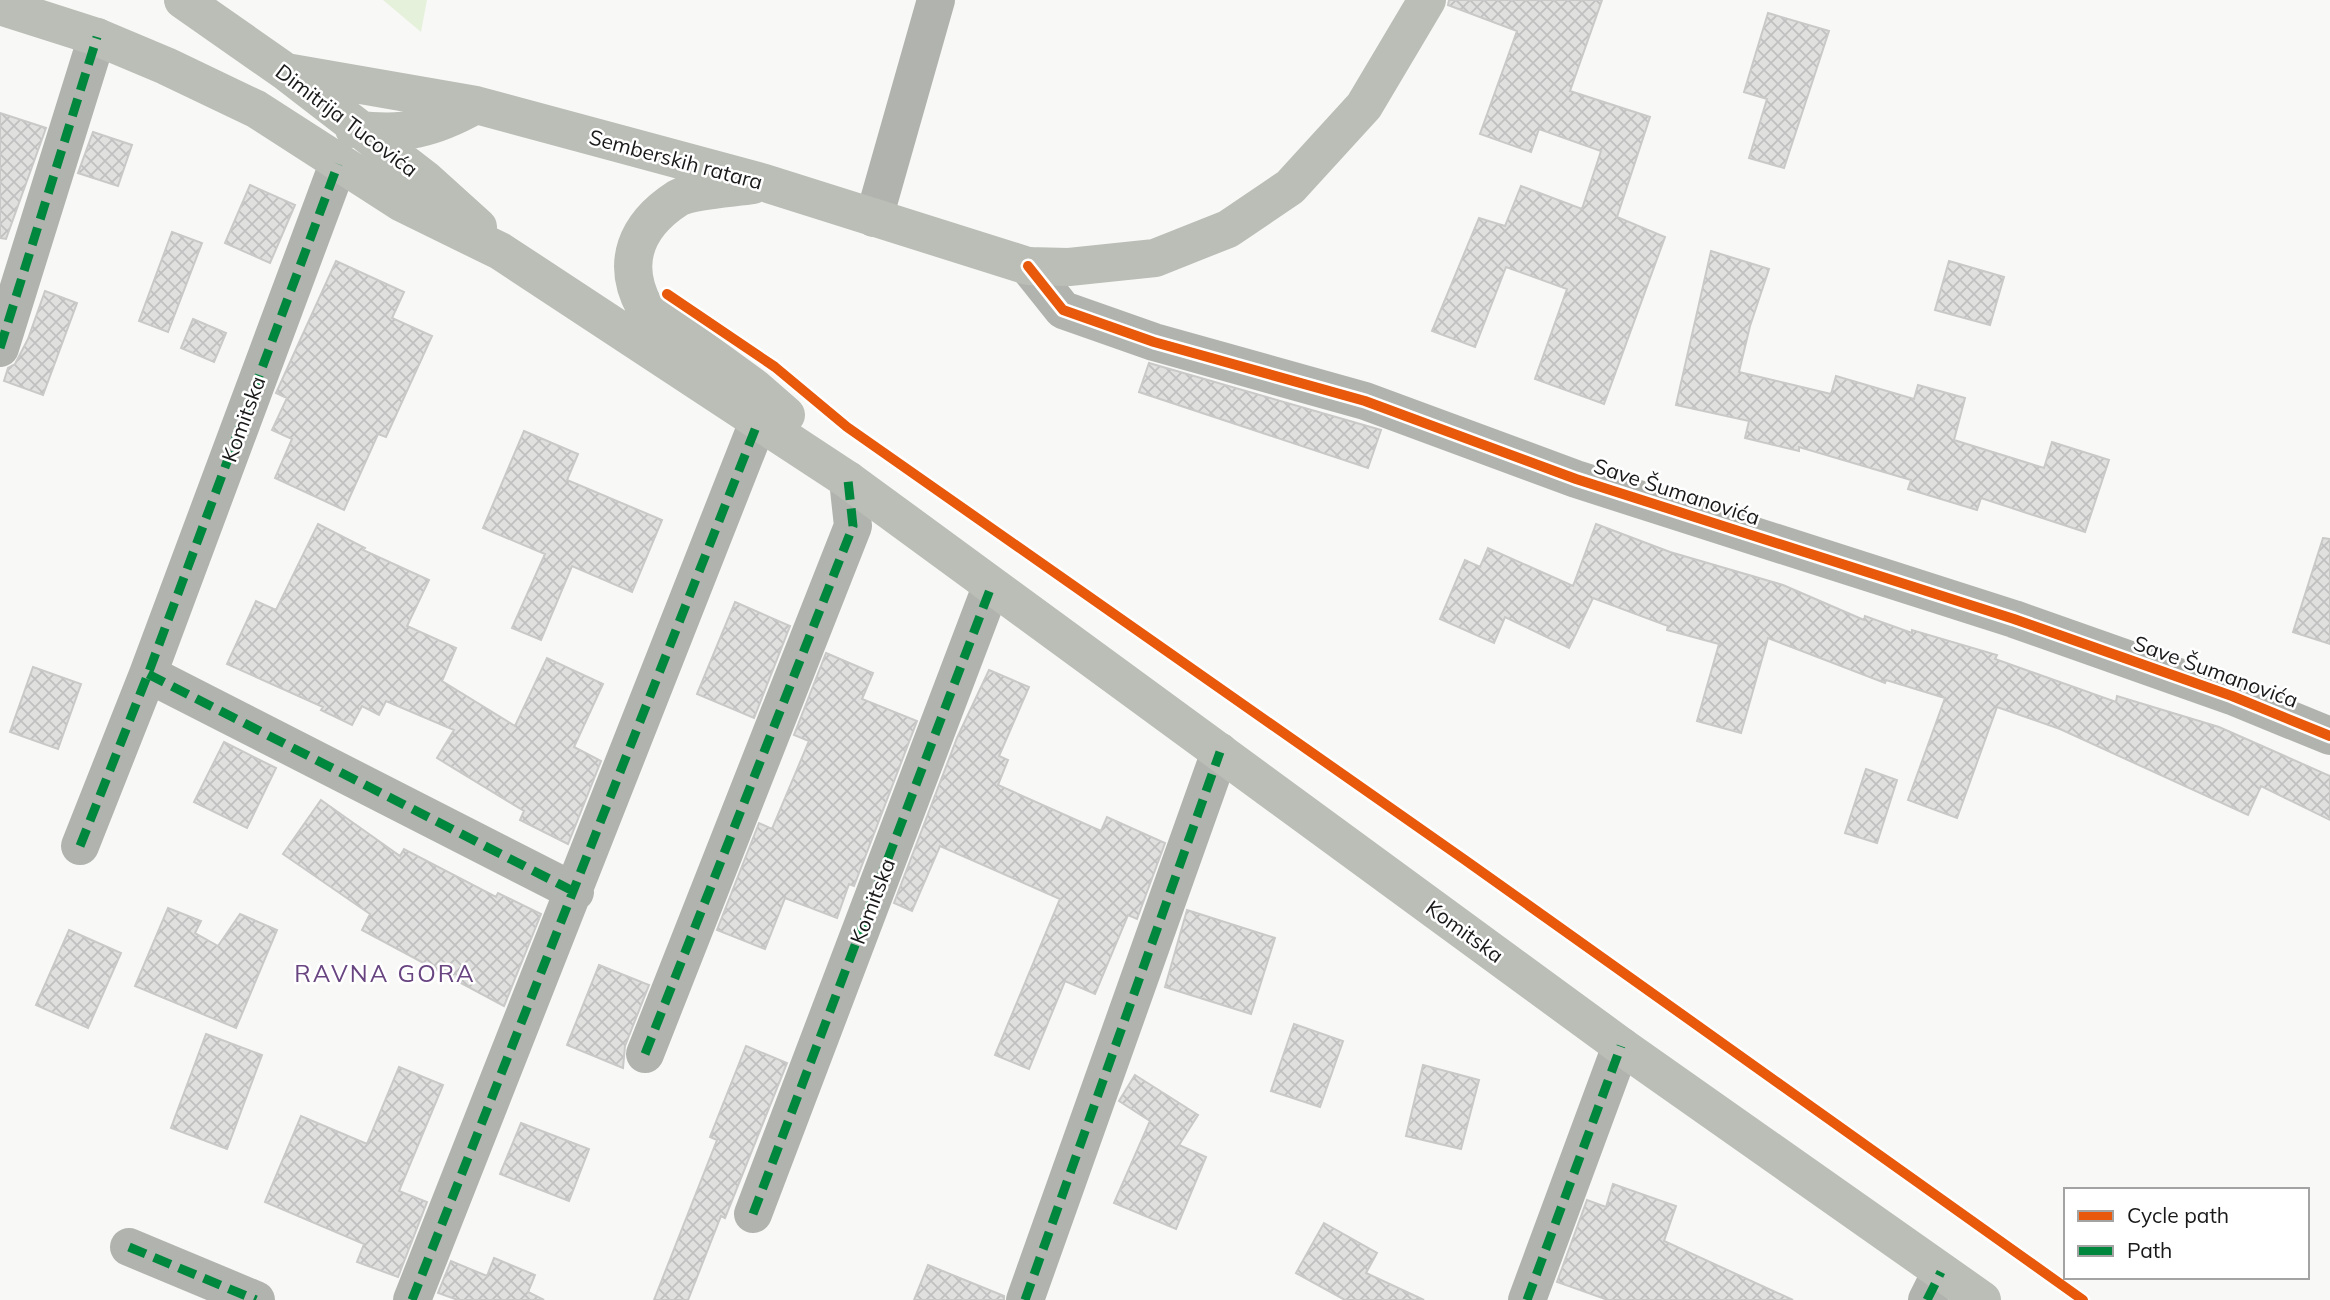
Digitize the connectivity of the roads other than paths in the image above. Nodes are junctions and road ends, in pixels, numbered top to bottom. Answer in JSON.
{"nodes":[{"id":1,"x":183,"y":0,"type":"edge"},
{"id":2,"x":936,"y":0,"type":"edge"},
{"id":3,"x":1427,"y":0,"type":"edge"},
{"id":4,"x":0,"y":6,"type":"edge"},
{"id":5,"x":97,"y":37,"type":"junction"},
{"id":6,"x":286,"y":72,"type":"junction"},
{"id":7,"x":476,"y":105,"type":"junction"},
{"id":8,"x":256,"y":110,"type":"junction"},
{"id":9,"x":359,"y":130,"type":"junction"},
{"id":10,"x":338,"y":164,"type":"junction"},
{"id":11,"x":765,"y":183,"type":"junction"},
{"id":12,"x":874,"y":218,"type":"junction"},
{"id":13,"x":500,"y":251,"type":"junction"},
{"id":14,"x":1028,"y":266,"type":"junction"},
{"id":15,"x":0,"y":348,"type":"edge"},
{"id":16,"x":758,"y":422,"type":"junction"},
{"id":17,"x":848,"y":480,"type":"junction"},
{"id":18,"x":991,"y":587,"type":"junction"},
{"id":19,"x":148,"y":674,"type":"junction"},
{"id":20,"x":2330,"y":736,"type":"edge"},
{"id":21,"x":1220,"y":752,"type":"junction"},
{"id":22,"x":80,"y":846,"type":"dead end"},
{"id":23,"x":575,"y":892,"type":"junction"},
{"id":24,"x":1621,"y":1046,"type":"junction"},
{"id":25,"x":645,"y":1054,"type":"dead end"},
{"id":26,"x":753,"y":1214,"type":"dead end"},
{"id":27,"x":129,"y":1247,"type":"dead end"},
{"id":28,"x":1934,"y":1286,"type":"edge"},
{"id":29,"x":256,"y":1300,"type":"edge"},
{"id":30,"x":412,"y":1300,"type":"edge"},
{"id":31,"x":1025,"y":1300,"type":"edge"},
{"id":32,"x":1527,"y":1300,"type":"edge"},
{"id":33,"x":1983,"y":1300,"type":"edge"}],
"edges":[{"from":1,"to":6,"type":"main road","name":"Dimitrija Tucovića"},
{"from":2,"to":12,"type":"street"},
{"from":3,"to":14,"type":"main road","name":"Semberskih ratara"},
{"from":4,"to":5,"type":"main road","name":"Komitska"},
{"from":5,"to":8,"type":"main road","name":"Komitska"},
{"from":5,"to":15,"type":"street"},
{"from":6,"to":7,"type":"main road","name":"Semberskih ratara"},
{"from":6,"to":9,"type":"main road","name":"Dimitrija Tucovića"},
{"from":7,"to":9,"type":"main road"},
{"from":7,"to":11,"type":"main road","name":"Semberskih ratara"},
{"from":8,"to":9,"type":"main road"},
{"from":8,"to":10,"type":"main road","name":"Komitska"},
{"from":9,"to":13,"type":"main road","name":"Dimitrija Tucovića"},
{"from":10,"to":13,"type":"main road","name":"Komitska"},
{"from":10,"to":19,"type":"street","name":"Komitska"},
{"from":11,"to":12,"type":"main road","name":"Semberskih ratara"},
{"from":11,"to":17,"type":"main road"},
{"from":12,"to":14,"type":"main road","name":"Semberskih ratara"},
{"from":13,"to":16,"type":"main road","name":"Komitska"},
{"from":14,"to":20,"type":"street","name":"Save Šumanovića"},
{"from":16,"to":17,"type":"main road","name":"Komitska"},
{"from":16,"to":23,"type":"street"},
{"from":17,"to":18,"type":"main road","name":"Komitska"},
{"from":17,"to":25,"type":"street"},
{"from":18,"to":21,"type":"main road","name":"Komitska"},
{"from":18,"to":26,"type":"street","name":"Komitska"},
{"from":19,"to":22,"type":"street","name":"Komitska"},
{"from":19,"to":23,"type":"street"},
{"from":21,"to":24,"type":"main road","name":"Komitska"},
{"from":21,"to":31,"type":"street"},
{"from":23,"to":30,"type":"street"},
{"from":24,"to":28,"type":"main road","name":"Komitska"},
{"from":24,"to":32,"type":"street"},
{"from":27,"to":29,"type":"street"},
{"from":28,"to":33,"type":"main road","name":"Komitska"}]}
